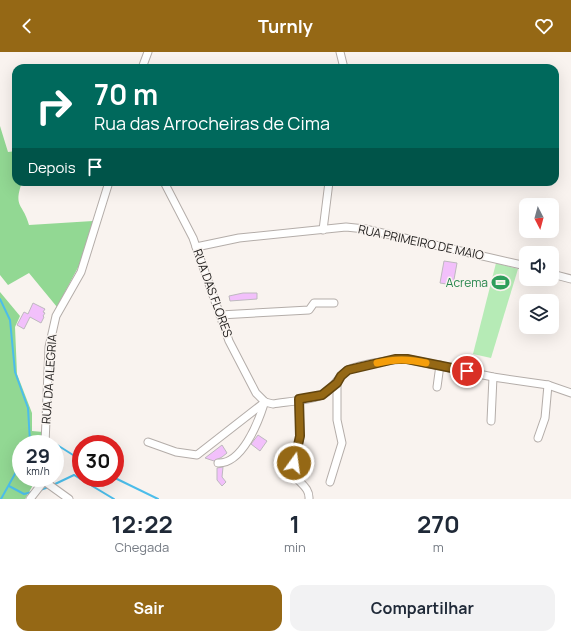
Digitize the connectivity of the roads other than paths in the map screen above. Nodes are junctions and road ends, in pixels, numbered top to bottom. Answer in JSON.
{"nodes":[{"id":1,"x":148,"y":52,"type":"edge"},
{"id":2,"x":340,"y":52,"type":"edge"},
{"id":3,"x":144,"y":64,"type":"edge"},
{"id":4,"x":343,"y":64,"type":"edge"},
{"id":5,"x":108,"y":186,"type":"edge"},
{"id":6,"x":166,"y":186,"type":"edge"},
{"id":7,"x":328,"y":186,"type":"edge"},
{"id":8,"x":323,"y":230,"type":"junction"},
{"id":9,"x":196,"y":247,"type":"junction"},
{"id":10,"x":519,"y":264,"type":"edge"},
{"id":11,"x":559,"y":276,"type":"edge"},
{"id":12,"x":571,"y":280,"type":"edge"},
{"id":13,"x":334,"y":303,"type":"dead end"},
{"id":14,"x":220,"y":315,"type":"junction"},
{"id":15,"x":440,"y":365,"type":"junction"},
{"id":16,"x":493,"y":377,"type":"junction"},
{"id":17,"x":337,"y":383,"type":"junction"},
{"id":18,"x":548,"y":385,"type":"junction"},
{"id":19,"x":437,"y":387,"type":"dead end"},
{"id":20,"x":571,"y":393,"type":"edge"},
{"id":21,"x":299,"y":399,"type":"junction"},
{"id":22,"x":265,"y":402,"type":"junction"},
{"id":23,"x":491,"y":421,"type":"dead end"},
{"id":24,"x":45,"y":435,"type":"edge"},
{"id":25,"x":538,"y":438,"type":"dead end"},
{"id":26,"x":148,"y":442,"type":"dead end"},
{"id":27,"x":218,"y":463,"type":"dead end"},
{"id":28,"x":330,"y":482,"type":"dead end"},
{"id":29,"x":38,"y":487,"type":"edge"},
{"id":30,"x":54,"y":487,"type":"edge"},
{"id":31,"x":30,"y":499,"type":"edge"},
{"id":32,"x":69,"y":499,"type":"edge"},
{"id":33,"x":309,"y":499,"type":"edge"}],
"edges":[{"from":1,"to":3,"type":"street"},
{"from":2,"to":4,"type":"street"},
{"from":5,"to":24,"type":"street","name":"RUA DA ALEGRIA"},
{"from":6,"to":9,"type":"street","name":"RUA DAS FLORES"},
{"from":7,"to":8,"type":"street"},
{"from":8,"to":9,"type":"street","name":"RUA PRIMEIRO DE MAIO"},
{"from":8,"to":10,"type":"street","name":"RUA PRIMEIRO DE MAIO"},
{"from":9,"to":14,"type":"street","name":"RUA DAS FLORES"},
{"from":11,"to":12,"type":"street"},
{"from":13,"to":14,"type":"street"},
{"from":14,"to":22,"type":"street","name":"RUA DAS FLORES"},
{"from":15,"to":16,"type":"street"},
{"from":15,"to":17,"type":"street"},
{"from":15,"to":19,"type":"street"},
{"from":16,"to":18,"type":"street"},
{"from":16,"to":23,"type":"street"},
{"from":17,"to":21,"type":"street"},
{"from":17,"to":28,"type":"street"},
{"from":18,"to":20,"type":"street"},
{"from":18,"to":25,"type":"street"},
{"from":21,"to":22,"type":"street"},
{"from":21,"to":33,"type":"street"},
{"from":22,"to":26,"type":"street"},
{"from":22,"to":27,"type":"street"},
{"from":29,"to":31,"type":"street"},
{"from":30,"to":32,"type":"street"}]}
